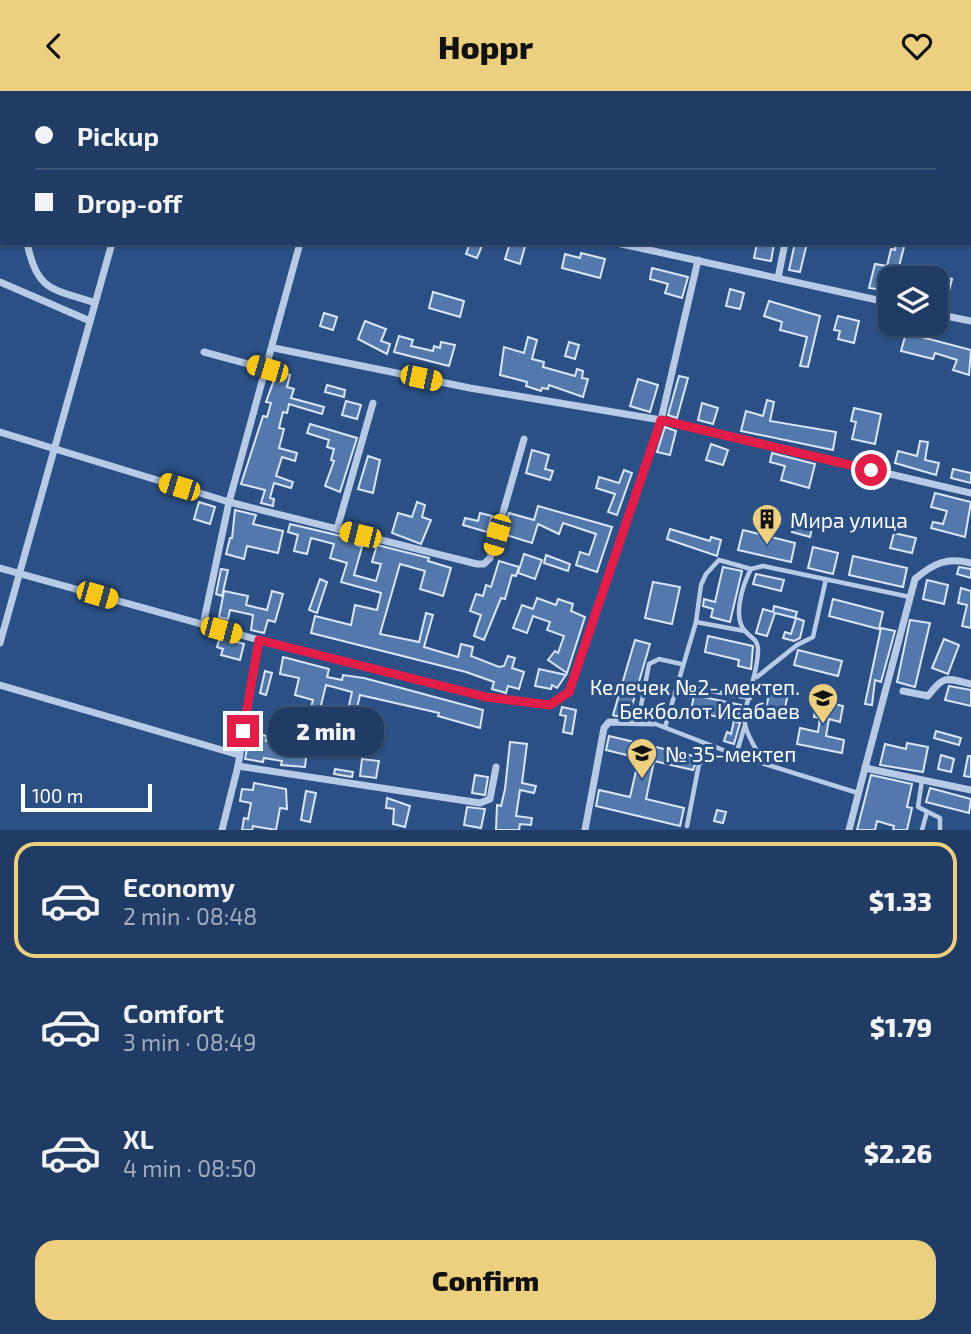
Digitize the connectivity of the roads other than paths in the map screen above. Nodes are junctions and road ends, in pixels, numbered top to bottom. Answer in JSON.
{"nodes":[{"id":1,"x":111,"y":245,"type":"edge"},
{"id":2,"x":300,"y":245,"type":"edge"},
{"id":3,"x":627,"y":245,"type":"edge"},
{"id":4,"x":785,"y":245,"type":"edge"},
{"id":5,"x":28,"y":247,"type":"dead end"},
{"id":6,"x":698,"y":260,"type":"junction"},
{"id":7,"x":778,"y":278,"type":"junction"},
{"id":8,"x":0,"y":282,"type":"edge"},
{"id":9,"x":878,"y":300,"type":"edge"},
{"id":10,"x":95,"y":303,"type":"junction"},
{"id":11,"x":948,"y":316,"type":"edge"},
{"id":12,"x":90,"y":321,"type":"junction"},
{"id":13,"x":971,"y":321,"type":"edge"},
{"id":14,"x":274,"y":348,"type":"junction"},
{"id":15,"x":204,"y":352,"type":"dead end"},
{"id":16,"x":267,"y":369,"type":"junction"},
{"id":17,"x":373,"y":403,"type":"dead end"},
{"id":18,"x":661,"y":420,"type":"junction"},
{"id":19,"x":0,"y":432,"type":"edge"},
{"id":20,"x":524,"y":439,"type":"dead end"},
{"id":21,"x":54,"y":448,"type":"junction"},
{"id":22,"x":971,"y":493,"type":"edge"},
{"id":23,"x":229,"y":502,"type":"junction"},
{"id":24,"x":337,"y":529,"type":"junction"},
{"id":25,"x":971,"y":563,"type":"edge"},
{"id":26,"x":0,"y":568,"type":"edge"},
{"id":27,"x":751,"y":569,"type":"junction"},
{"id":28,"x":18,"y":573,"type":"junction"},
{"id":29,"x":826,"y":579,"type":"junction"},
{"id":30,"x":911,"y":597,"type":"junction"},
{"id":31,"x":696,"y":622,"type":"junction"},
{"id":32,"x":203,"y":625,"type":"junction"},
{"id":33,"x":745,"y":631,"type":"junction"},
{"id":34,"x":259,"y":640,"type":"junction"},
{"id":35,"x":0,"y":643,"type":"edge"},
{"id":36,"x":681,"y":664,"type":"junction"},
{"id":37,"x":756,"y":678,"type":"junction"},
{"id":38,"x":971,"y":684,"type":"edge"},
{"id":39,"x":0,"y":685,"type":"edge"},
{"id":40,"x":676,"y":685,"type":"junction"},
{"id":41,"x":903,"y":691,"type":"dead end"},
{"id":42,"x":750,"y":698,"type":"junction"},
{"id":43,"x":653,"y":723,"type":"junction"},
{"id":44,"x":745,"y":725,"type":"junction"},
{"id":45,"x":665,"y":727,"type":"junction"},
{"id":46,"x":239,"y":755,"type":"junction"},
{"id":47,"x":736,"y":755,"type":"junction"},
{"id":48,"x":764,"y":764,"type":"dead end"},
{"id":49,"x":238,"y":766,"type":"junction"},
{"id":50,"x":496,"y":767,"type":"dead end"},
{"id":51,"x":865,"y":768,"type":"junction"},
{"id":52,"x":922,"y":780,"type":"junction"},
{"id":53,"x":971,"y":790,"type":"edge"},
{"id":54,"x":858,"y":793,"type":"junction"},
{"id":55,"x":927,"y":812,"type":"junction"},
{"id":56,"x":687,"y":826,"type":"dead end"},
{"id":57,"x":222,"y":830,"type":"edge"},
{"id":58,"x":585,"y":830,"type":"edge"},
{"id":59,"x":849,"y":830,"type":"edge"},
{"id":60,"x":922,"y":830,"type":"edge"},
{"id":61,"x":940,"y":830,"type":"edge"}],
"edges":[{"from":1,"to":10,"type":"street"},
{"from":2,"to":14,"type":"street"},
{"from":3,"to":6,"type":"street"},
{"from":4,"to":7,"type":"street"},
{"from":5,"to":10,"type":"street"},
{"from":6,"to":7,"type":"street"},
{"from":6,"to":18,"type":"street"},
{"from":7,"to":9,"type":"street"},
{"from":8,"to":12,"type":"street"},
{"from":10,"to":12,"type":"street"},
{"from":11,"to":13,"type":"street"},
{"from":12,"to":21,"type":"street"},
{"from":14,"to":16,"type":"street"},
{"from":14,"to":18,"type":"street"},
{"from":15,"to":16,"type":"street"},
{"from":16,"to":23,"type":"street"},
{"from":17,"to":24,"type":"street"},
{"from":18,"to":22,"type":"street"},
{"from":18,"to":34,"type":"street"},
{"from":19,"to":21,"type":"street"},
{"from":20,"to":24,"type":"street"},
{"from":21,"to":23,"type":"street"},
{"from":21,"to":28,"type":"street"},
{"from":23,"to":24,"type":"street"},
{"from":23,"to":32,"type":"street"},
{"from":25,"to":30,"type":"street"},
{"from":26,"to":28,"type":"street"},
{"from":27,"to":29,"type":"lane"},
{"from":27,"to":31,"type":"lane"},
{"from":27,"to":33,"type":"lane"},
{"from":28,"to":32,"type":"street"},
{"from":28,"to":35,"type":"street"},
{"from":29,"to":30,"type":"lane"},
{"from":29,"to":37,"type":"lane"},
{"from":30,"to":51,"type":"street"},
{"from":31,"to":33,"type":"lane"},
{"from":31,"to":36,"type":"lane"},
{"from":32,"to":34,"type":"street"},
{"from":33,"to":37,"type":"lane"},
{"from":34,"to":46,"type":"street"},
{"from":36,"to":40,"type":"lane"},
{"from":36,"to":43,"type":"lane"},
{"from":37,"to":42,"type":"lane"},
{"from":38,"to":41,"type":"street"},
{"from":39,"to":46,"type":"street"},
{"from":40,"to":42,"type":"lane"},
{"from":40,"to":45,"type":"lane"},
{"from":42,"to":44,"type":"lane"},
{"from":43,"to":45,"type":"lane"},
{"from":43,"to":58,"type":"street"},
{"from":44,"to":47,"type":"lane"},
{"from":44,"to":48,"type":"lane"},
{"from":45,"to":47,"type":"lane"},
{"from":46,"to":49,"type":"street"},
{"from":47,"to":54,"type":"lane"},
{"from":47,"to":56,"type":"lane"},
{"from":49,"to":50,"type":"street"},
{"from":49,"to":57,"type":"street"},
{"from":51,"to":52,"type":"street"},
{"from":51,"to":54,"type":"street"},
{"from":52,"to":53,"type":"street"},
{"from":52,"to":55,"type":"lane"},
{"from":54,"to":59,"type":"street"},
{"from":55,"to":60,"type":"lane"},
{"from":55,"to":61,"type":"lane"}]}
